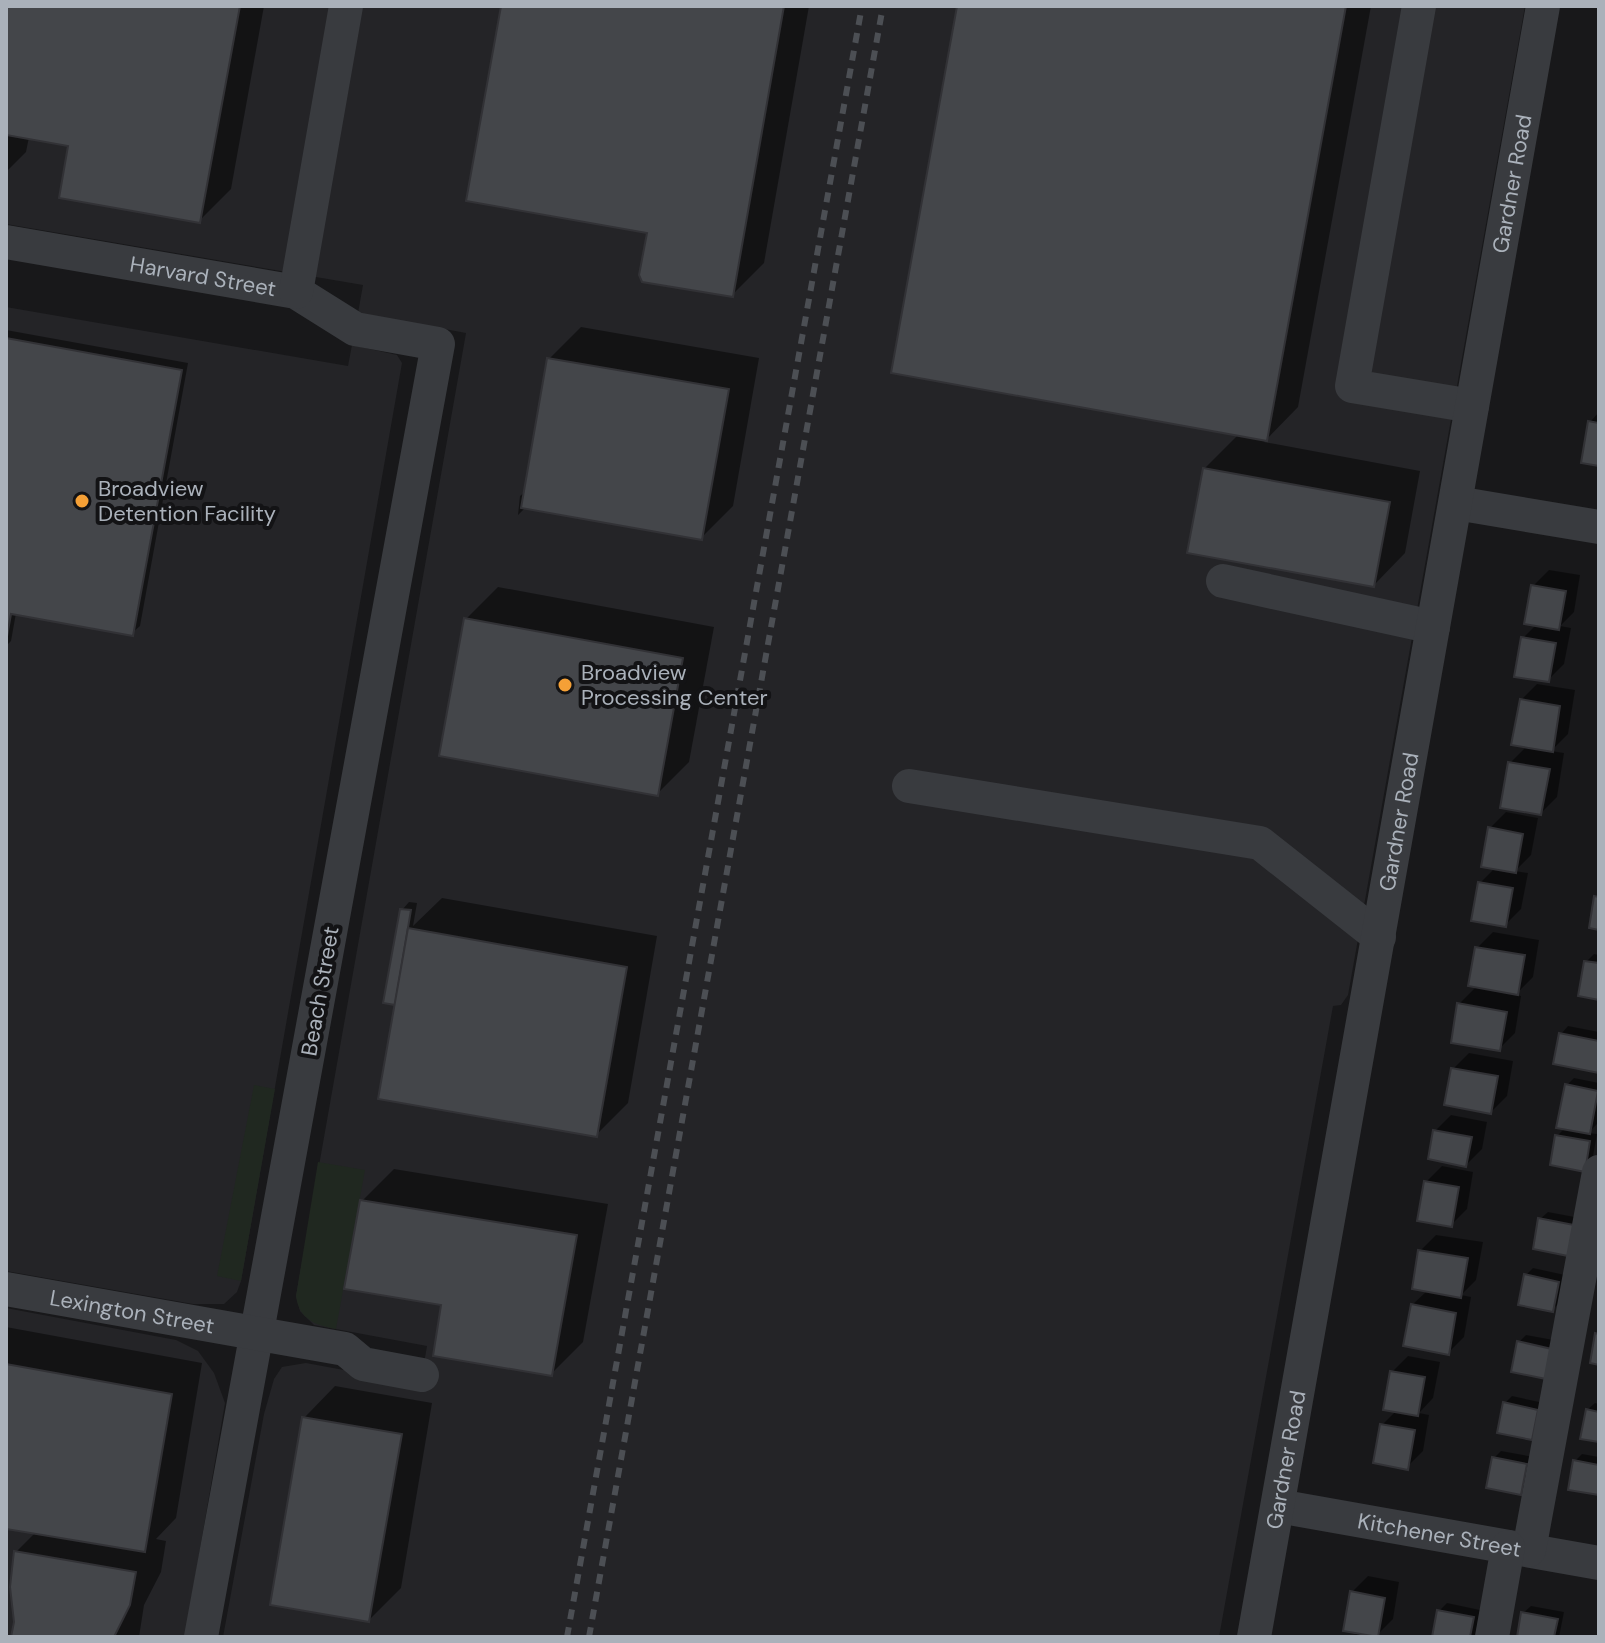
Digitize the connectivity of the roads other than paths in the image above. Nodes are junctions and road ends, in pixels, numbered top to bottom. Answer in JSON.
{"nodes":[{"id":1,"x":346,"y":6,"type":"edge"},
{"id":2,"x":1419,"y":6,"type":"edge"},
{"id":3,"x":1543,"y":6,"type":"edge"},
{"id":4,"x":6,"y":242,"type":"edge"},
{"id":5,"x":296,"y":292,"type":"junction"},
{"id":6,"x":438,"y":344,"type":"joint"},
{"id":7,"x":1472,"y":406,"type":"junction"},
{"id":8,"x":1456,"y":503,"type":"junction"},
{"id":9,"x":1599,"y":527,"type":"edge"},
{"id":10,"x":1223,"y":581,"type":"dead end"},
{"id":11,"x":1433,"y":627,"type":"junction"},
{"id":12,"x":909,"y":786,"type":"dead end"},
{"id":13,"x":1379,"y":937,"type":"junction"},
{"id":14,"x":1599,"y":1172,"type":"edge"},
{"id":15,"x":6,"y":1289,"type":"edge"},
{"id":16,"x":258,"y":1333,"type":"junction"},
{"id":17,"x":422,"y":1375,"type":"dead end"},
{"id":18,"x":1278,"y":1506,"type":"junction"},
{"id":19,"x":1519,"y":1548,"type":"junction"},
{"id":20,"x":1599,"y":1563,"type":"edge"},
{"id":21,"x":201,"y":1637,"type":"edge"},
{"id":22,"x":1254,"y":1637,"type":"edge"},
{"id":23,"x":1492,"y":1637,"type":"edge"}],
"edges":[{"from":1,"to":5,"type":"street"},
{"from":2,"to":7,"type":"street"},
{"from":3,"to":7,"type":"street","name":"Gardner Road"},
{"from":4,"to":5,"type":"street","name":"Harvard Street"},
{"from":5,"to":6,"type":"street","name":"Harvard Street"},
{"from":6,"to":16,"type":"street","name":"Beach Street"},
{"from":7,"to":8,"type":"street","name":"Gardner Road"},
{"from":8,"to":9,"type":"street"},
{"from":8,"to":11,"type":"street","name":"Gardner Road"},
{"from":10,"to":11,"type":"street"},
{"from":11,"to":13,"type":"street","name":"Gardner Road"},
{"from":12,"to":13,"type":"street"},
{"from":13,"to":18,"type":"street","name":"Gardner Road"},
{"from":14,"to":19,"type":"street"},
{"from":15,"to":16,"type":"street","name":"Lexington Street"},
{"from":16,"to":17,"type":"street","name":"Lexington Street"},
{"from":16,"to":21,"type":"street","name":"Beach Street"},
{"from":18,"to":19,"type":"street","name":"Kitchener Street"},
{"from":18,"to":22,"type":"street","name":"Gardner Road"},
{"from":19,"to":20,"type":"street","name":"Kitchener Street"},
{"from":19,"to":23,"type":"street"}]}
